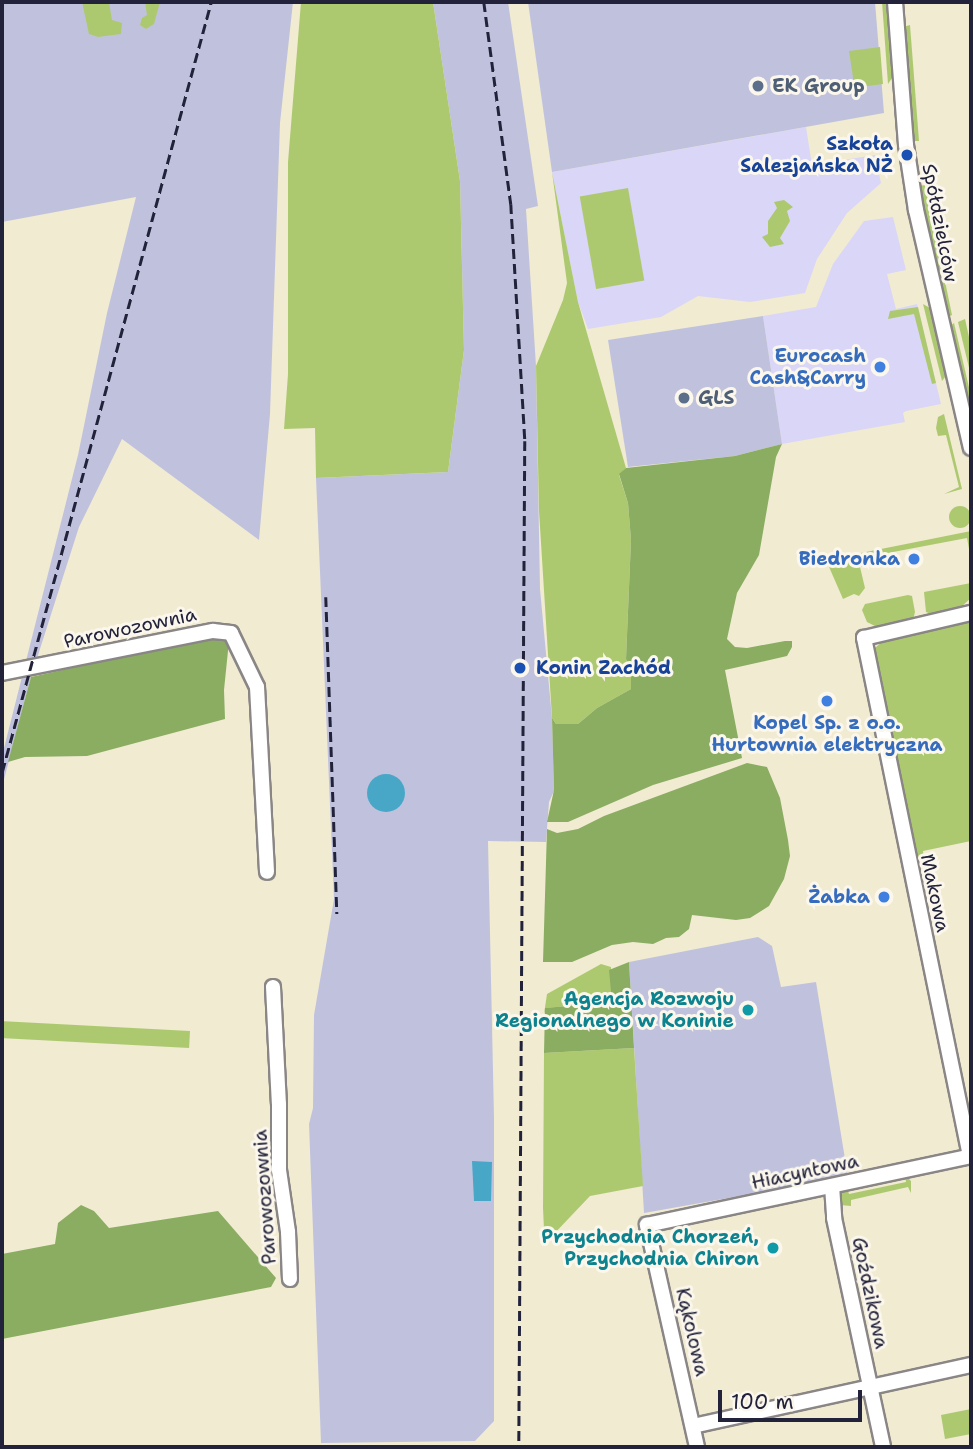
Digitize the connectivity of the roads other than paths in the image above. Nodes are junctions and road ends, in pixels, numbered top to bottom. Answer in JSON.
{"nodes":[{"id":1,"x":895,"y":2,"type":"edge"},
{"id":2,"x":971,"y":448,"type":"edge"},
{"id":3,"x":971,"y":605,"type":"edge"},
{"id":4,"x":971,"y":613,"type":"edge"},
{"id":5,"x":936,"y":621,"type":"junction"},
{"id":6,"x":2,"y":673,"type":"edge"},
{"id":7,"x":267,"y":872,"type":"dead end"},
{"id":8,"x":273,"y":987,"type":"dead end"},
{"id":9,"x":971,"y":1156,"type":"edge"},
{"id":10,"x":832,"y":1186,"type":"junction"},
{"id":11,"x":647,"y":1224,"type":"joint"},
{"id":12,"x":290,"y":1279,"type":"dead end"},
{"id":13,"x":971,"y":1365,"type":"edge"},
{"id":14,"x":870,"y":1387,"type":"junction"},
{"id":15,"x":693,"y":1426,"type":"junction"},
{"id":16,"x":697,"y":1447,"type":"edge"},
{"id":17,"x":883,"y":1447,"type":"edge"}],
"edges":[{"from":1,"to":2,"type":"street","name":"Spółdzielców"},
{"from":3,"to":5,"type":"street"},
{"from":4,"to":5,"type":"street"},
{"from":5,"to":9,"type":"street","name":"Makowa"},
{"from":6,"to":7,"type":"street","name":"Parowozownia"},
{"from":8,"to":12,"type":"street","name":"Parowozownia"},
{"from":9,"to":10,"type":"street","name":"Hiacyntowa"},
{"from":10,"to":11,"type":"street","name":"Hiacyntowa"},
{"from":10,"to":14,"type":"street","name":"Goździkowa"},
{"from":11,"to":15,"type":"street","name":"Kąkolowa"},
{"from":13,"to":14,"type":"street"},
{"from":14,"to":15,"type":"street"},
{"from":14,"to":17,"type":"street","name":"Goździkowa"},
{"from":15,"to":16,"type":"street","name":"Kąkolowa"}]}
